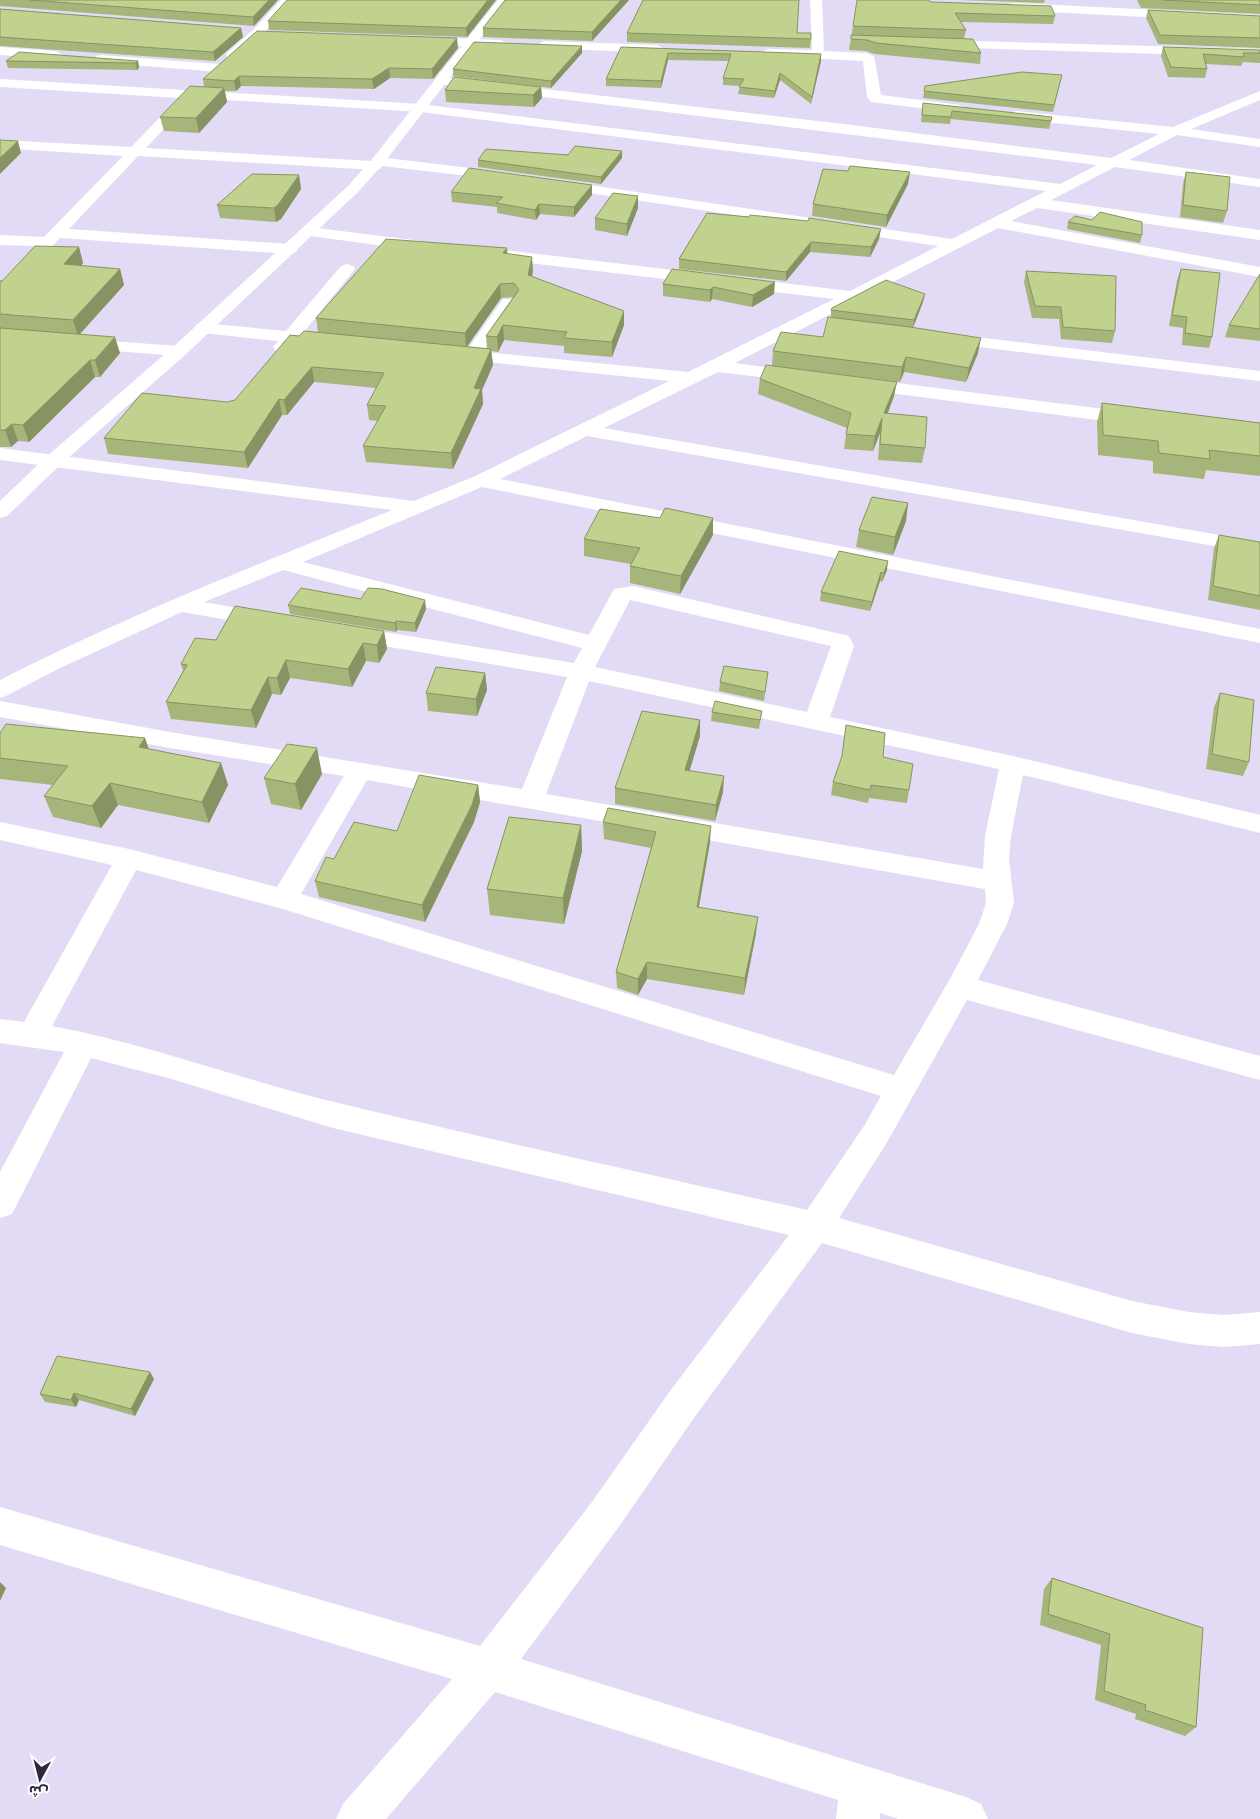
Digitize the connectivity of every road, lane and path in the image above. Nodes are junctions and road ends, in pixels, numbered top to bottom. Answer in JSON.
{"nodes":[{"id":1,"x":287,"y":0,"type":"edge"},
{"id":2,"x":504,"y":0,"type":"edge"},
{"id":3,"x":813,"y":1,"type":"edge"},
{"id":4,"x":1136,"y":6,"type":"edge"},
{"id":5,"x":998,"y":7,"type":"edge"},
{"id":6,"x":1260,"y":19,"type":"edge"},
{"id":7,"x":238,"y":30,"type":"edge"},
{"id":8,"x":256,"y":33,"type":"junction"},
{"id":9,"x":274,"y":36,"type":"edge"},
{"id":10,"x":411,"y":41,"type":"edge"},
{"id":11,"x":931,"y":41,"type":"edge"},
{"id":12,"x":470,"y":43,"type":"junction"},
{"id":13,"x":510,"y":44,"type":"edge"},
{"id":14,"x":530,"y":45,"type":"edge"},
{"id":15,"x":822,"y":45,"type":"junction"},
{"id":16,"x":669,"y":50,"type":"edge"},
{"id":17,"x":0,"y":51,"type":"edge"},
{"id":18,"x":758,"y":52,"type":"edge"},
{"id":19,"x":1260,"y":53,"type":"edge"},
{"id":20,"x":66,"y":56,"type":"edge"},
{"id":21,"x":85,"y":57,"type":"edge"},
{"id":22,"x":219,"y":68,"type":"junction"},
{"id":23,"x":442,"y":81,"type":"junction"},
{"id":24,"x":0,"y":83,"type":"edge"},
{"id":25,"x":188,"y":95,"type":"junction"},
{"id":26,"x":1257,"y":98,"type":"edge"},
{"id":27,"x":421,"y":108,"type":"junction"},
{"id":28,"x":978,"y":111,"type":"edge"},
{"id":29,"x":998,"y":113,"type":"edge"},
{"id":30,"x":1175,"y":131,"type":"junction"},
{"id":31,"x":949,"y":141,"type":"junction"},
{"id":32,"x":1260,"y":143,"type":"edge"},
{"id":33,"x":0,"y":144,"type":"edge"},
{"id":34,"x":136,"y":151,"type":"junction"},
{"id":35,"x":1116,"y":162,"type":"junction"},
{"id":36,"x":376,"y":164,"type":"junction"},
{"id":37,"x":933,"y":172,"type":"junction"},
{"id":38,"x":518,"y":178,"type":"edge"},
{"id":39,"x":538,"y":181,"type":"edge"},
{"id":40,"x":1260,"y":183,"type":"edge"},
{"id":41,"x":1064,"y":189,"type":"junction"},
{"id":42,"x":1036,"y":203,"type":"junction"},
{"id":43,"x":997,"y":223,"type":"junction"},
{"id":44,"x":308,"y":232,"type":"junction"},
{"id":45,"x":1260,"y":234,"type":"edge"},
{"id":46,"x":51,"y":237,"type":"junction"},
{"id":47,"x":0,"y":240,"type":"edge"},
{"id":48,"x":956,"y":244,"type":"junction"},
{"id":49,"x":433,"y":247,"type":"edge"},
{"id":50,"x":290,"y":249,"type":"junction"},
{"id":51,"x":481,"y":252,"type":"edge"},
{"id":52,"x":347,"y":269,"type":"dead end"},
{"id":53,"x":1260,"y":272,"type":"edge"},
{"id":54,"x":0,"y":292,"type":"edge"},
{"id":55,"x":853,"y":296,"type":"junction"},
{"id":56,"x":509,"y":302,"type":"edge"},
{"id":57,"x":803,"y":322,"type":"junction"},
{"id":58,"x":832,"y":325,"type":"edge"},
{"id":59,"x":203,"y":328,"type":"junction"},
{"id":60,"x":929,"y":336,"type":"edge"},
{"id":61,"x":290,"y":337,"type":"junction"},
{"id":62,"x":60,"y":342,"type":"edge"},
{"id":63,"x":338,"y":342,"type":"edge"},
{"id":64,"x":178,"y":351,"type":"junction"},
{"id":65,"x":434,"y":352,"type":"edge"},
{"id":66,"x":472,"y":356,"type":"junction"},
{"id":67,"x":273,"y":359,"type":"edge"},
{"id":68,"x":716,"y":366,"type":"junction"},
{"id":69,"x":1260,"y":376,"type":"edge"},
{"id":70,"x":689,"y":378,"type":"junction"},
{"id":71,"x":823,"y":380,"type":"edge"},
{"id":72,"x":843,"y":382,"type":"edge"},
{"id":73,"x":1155,"y":422,"type":"edge"},
{"id":74,"x":584,"y":430,"type":"junction"},
{"id":75,"x":0,"y":454,"type":"edge"},
{"id":76,"x":52,"y":462,"type":"junction"},
{"id":77,"x":480,"y":481,"type":"junction"},
{"id":78,"x":418,"y":508,"type":"junction"},
{"id":79,"x":0,"y":512,"type":"edge"},
{"id":80,"x":1260,"y":548,"type":"edge"},
{"id":81,"x":283,"y":563,"type":"junction"},
{"id":82,"x":179,"y":604,"type":"junction"},
{"id":83,"x":293,"y":624,"type":"edge"},
{"id":84,"x":331,"y":630,"type":"edge"},
{"id":85,"x":1260,"y":636,"type":"edge"},
{"id":86,"x":595,"y":644,"type":"junction"},
{"id":87,"x":581,"y":672,"type":"junction"},
{"id":88,"x":0,"y":690,"type":"edge"},
{"id":89,"x":0,"y":709,"type":"edge"},
{"id":90,"x":816,"y":721,"type":"junction"},
{"id":91,"x":1013,"y":764,"type":"junction"},
{"id":92,"x":360,"y":770,"type":"junction"},
{"id":93,"x":530,"y":800,"type":"junction"},
{"id":94,"x":1260,"y":824,"type":"edge"},
{"id":95,"x":0,"y":831,"type":"edge"},
{"id":96,"x":129,"y":859,"type":"junction"},
{"id":97,"x":997,"y":881,"type":"junction"},
{"id":98,"x":284,"y":899,"type":"junction"},
{"id":99,"x":960,"y":987,"type":"junction"},
{"id":100,"x":0,"y":1031,"type":"edge"},
{"id":101,"x":32,"y":1034,"type":"junction"},
{"id":102,"x":84,"y":1043,"type":"junction"},
{"id":103,"x":1260,"y":1068,"type":"edge"},
{"id":104,"x":902,"y":1090,"type":"junction"},
{"id":105,"x":0,"y":1204,"type":"edge"},
{"id":106,"x":815,"y":1226,"type":"junction"},
{"id":107,"x":1260,"y":1328,"type":"edge"},
{"id":108,"x":0,"y":1526,"type":"edge"},
{"id":109,"x":488,"y":1669,"type":"junction"},
{"id":110,"x":860,"y":1802,"type":"edge"},
{"id":111,"x":358,"y":1819,"type":"edge"},
{"id":112,"x":966,"y":1819,"type":"edge"}],
"edges":[{"from":1,"to":8,"type":"street"},
{"from":2,"to":12,"type":"street"},
{"from":3,"to":15,"type":"street"},
{"from":4,"to":5,"type":"street"},
{"from":4,"to":6,"type":"street"},
{"from":7,"to":8,"type":"street"},
{"from":8,"to":9,"type":"street"},
{"from":8,"to":22,"type":"street"},
{"from":10,"to":12,"type":"street"},
{"from":11,"to":19,"type":"street"},
{"from":12,"to":13,"type":"street"},
{"from":12,"to":23,"type":"street"},
{"from":14,"to":16,"type":"street"},
{"from":15,"to":18,"type":"street"},
{"from":15,"to":28,"type":"street"},
{"from":17,"to":20,"type":"street"},
{"from":21,"to":22,"type":"street"},
{"from":22,"to":25,"type":"street"},
{"from":23,"to":27,"type":"street"},
{"from":23,"to":31,"type":"street"},
{"from":24,"to":25,"type":"street"},
{"from":25,"to":27,"type":"street"},
{"from":25,"to":34,"type":"street"},
{"from":26,"to":30,"type":"street"},
{"from":27,"to":36,"type":"street"},
{"from":27,"to":37,"type":"street"},
{"from":29,"to":30,"type":"street"},
{"from":30,"to":32,"type":"street"},
{"from":30,"to":35,"type":"street"},
{"from":31,"to":35,"type":"street"},
{"from":31,"to":37,"type":"street"},
{"from":33,"to":34,"type":"street"},
{"from":34,"to":36,"type":"street"},
{"from":34,"to":46,"type":"street"},
{"from":35,"to":40,"type":"street"},
{"from":35,"to":41,"type":"street"},
{"from":36,"to":38,"type":"street"},
{"from":36,"to":44,"type":"street"},
{"from":37,"to":41,"type":"street"},
{"from":39,"to":48,"type":"street"},
{"from":41,"to":42,"type":"street"},
{"from":42,"to":43,"type":"street"},
{"from":42,"to":45,"type":"street"},
{"from":43,"to":48,"type":"street"},
{"from":43,"to":53,"type":"street"},
{"from":44,"to":49,"type":"street"},
{"from":44,"to":50,"type":"street"},
{"from":46,"to":47,"type":"street"},
{"from":46,"to":50,"type":"street"},
{"from":46,"to":54,"type":"street"},
{"from":48,"to":55,"type":"street"},
{"from":50,"to":59,"type":"street"},
{"from":51,"to":55,"type":"street"},
{"from":52,"to":61,"type":"street"},
{"from":55,"to":57,"type":"street"},
{"from":56,"to":66,"type":"street"},
{"from":57,"to":58,"type":"street"},
{"from":57,"to":68,"type":"street"},
{"from":59,"to":61,"type":"street"},
{"from":59,"to":64,"type":"street"},
{"from":60,"to":69,"type":"street"},
{"from":61,"to":63,"type":"street"},
{"from":61,"to":67,"type":"street"},
{"from":62,"to":64,"type":"street"},
{"from":64,"to":76,"type":"street"},
{"from":65,"to":66,"type":"street"},
{"from":66,"to":70,"type":"street"},
{"from":68,"to":70,"type":"street"},
{"from":68,"to":71,"type":"street"},
{"from":70,"to":74,"type":"street"},
{"from":72,"to":73,"type":"street"},
{"from":74,"to":77,"type":"street"},
{"from":74,"to":80,"type":"street"},
{"from":75,"to":76,"type":"street"},
{"from":76,"to":78,"type":"street"},
{"from":76,"to":79,"type":"street"},
{"from":77,"to":78,"type":"street"},
{"from":77,"to":85,"type":"street"},
{"from":78,"to":81,"type":"street"},
{"from":81,"to":82,"type":"street"},
{"from":81,"to":86,"type":"street"},
{"from":82,"to":83,"type":"street"},
{"from":82,"to":88,"type":"street"},
{"from":84,"to":87,"type":"street"},
{"from":86,"to":87,"type":"street"},
{"from":86,"to":90,"type":"street"},
{"from":87,"to":90,"type":"street"},
{"from":87,"to":93,"type":"street"},
{"from":89,"to":92,"type":"street"},
{"from":90,"to":91,"type":"street"},
{"from":91,"to":94,"type":"street"},
{"from":91,"to":97,"type":"street"},
{"from":92,"to":93,"type":"street"},
{"from":92,"to":98,"type":"street"},
{"from":93,"to":97,"type":"street"},
{"from":95,"to":96,"type":"street"},
{"from":96,"to":98,"type":"street"},
{"from":96,"to":101,"type":"street"},
{"from":97,"to":99,"type":"street"},
{"from":98,"to":104,"type":"street"},
{"from":99,"to":103,"type":"street"},
{"from":99,"to":104,"type":"street"},
{"from":100,"to":101,"type":"street"},
{"from":101,"to":102,"type":"street"},
{"from":102,"to":105,"type":"street"},
{"from":102,"to":106,"type":"street"},
{"from":104,"to":106,"type":"street"},
{"from":106,"to":107,"type":"street"},
{"from":106,"to":109,"type":"street"},
{"from":108,"to":109,"type":"street"},
{"from":109,"to":110,"type":"street"},
{"from":109,"to":111,"type":"street"},
{"from":110,"to":112,"type":"street"}]}
